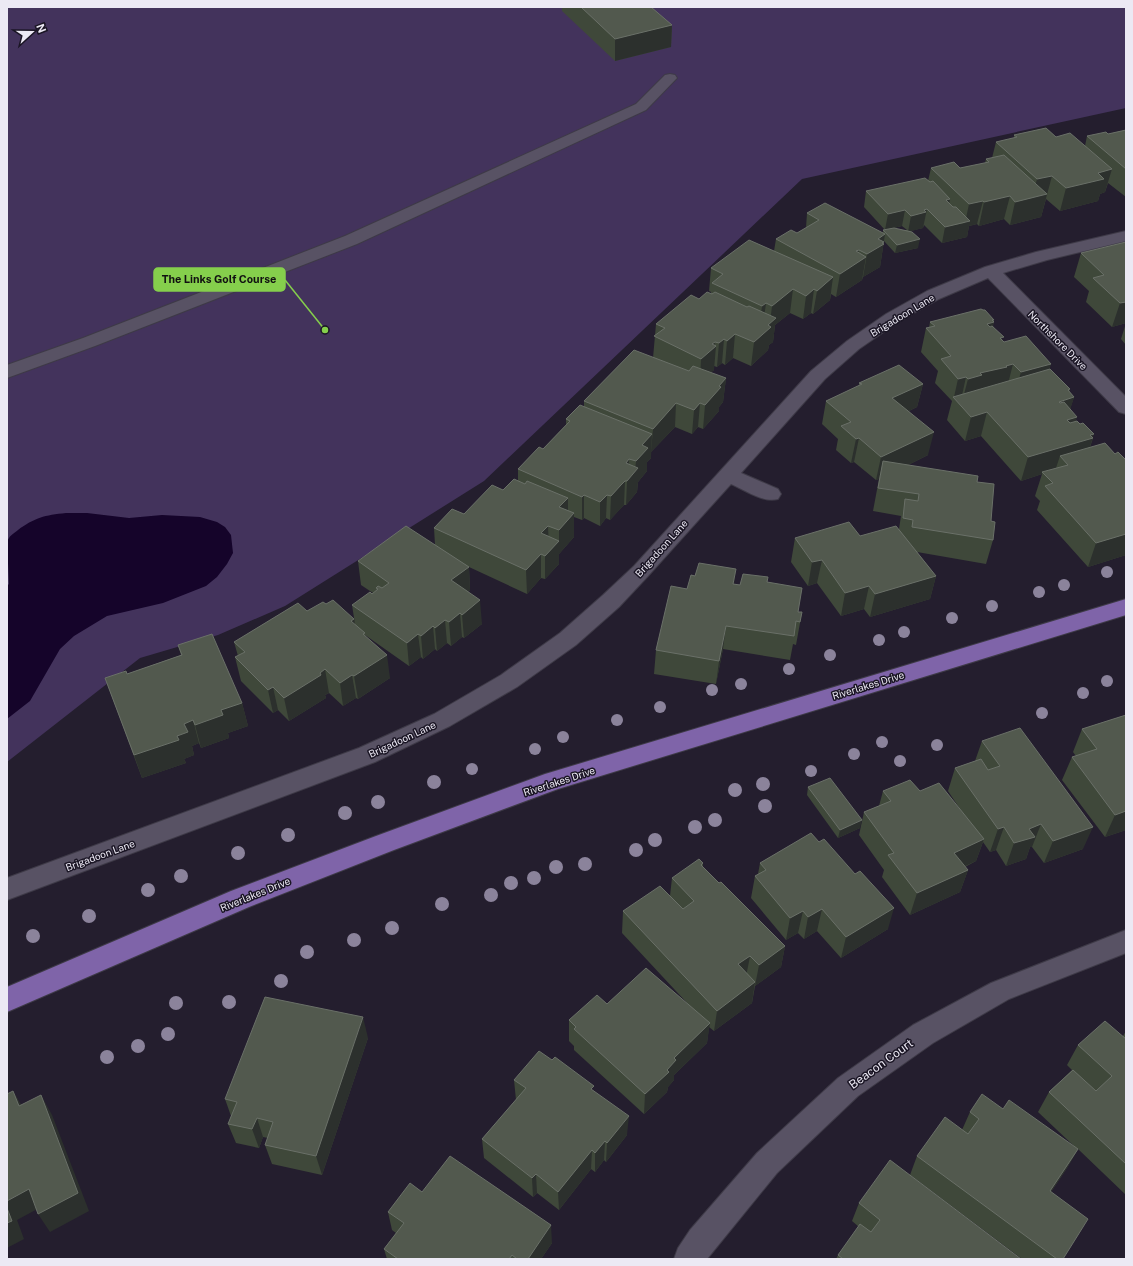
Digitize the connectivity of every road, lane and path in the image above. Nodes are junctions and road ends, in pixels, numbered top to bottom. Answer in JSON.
{"nodes":[{"id":1,"x":670,"y":78,"type":"dead end"},
{"id":2,"x":1126,"y":236,"type":"edge"},
{"id":3,"x":991,"y":271,"type":"junction"},
{"id":4,"x":7,"y":372,"type":"edge"},
{"id":5,"x":1126,"y":408,"type":"edge"},
{"id":6,"x":727,"y":475,"type":"junction"},
{"id":7,"x":771,"y":494,"type":"dead end"},
{"id":8,"x":1126,"y":607,"type":"edge"},
{"id":9,"x":7,"y":889,"type":"edge"},
{"id":10,"x":1126,"y":941,"type":"edge"},
{"id":11,"x":7,"y":1000,"type":"edge"},
{"id":12,"x":689,"y":1259,"type":"edge"}],
"edges":[{"from":1,"to":4,"type":"street"},
{"from":2,"to":3,"type":"street","name":"Brigadoon Lane"},
{"from":3,"to":5,"type":"street","name":"Northshore Drive"},
{"from":3,"to":6,"type":"street","name":"Brigadoon Lane"},
{"from":6,"to":7,"type":"street"},
{"from":6,"to":9,"type":"street","name":"Brigadoon Lane"},
{"from":8,"to":11,"type":"main road","name":"Riverlakes Drive"},
{"from":10,"to":12,"type":"street","name":"Beacon Court"}]}
